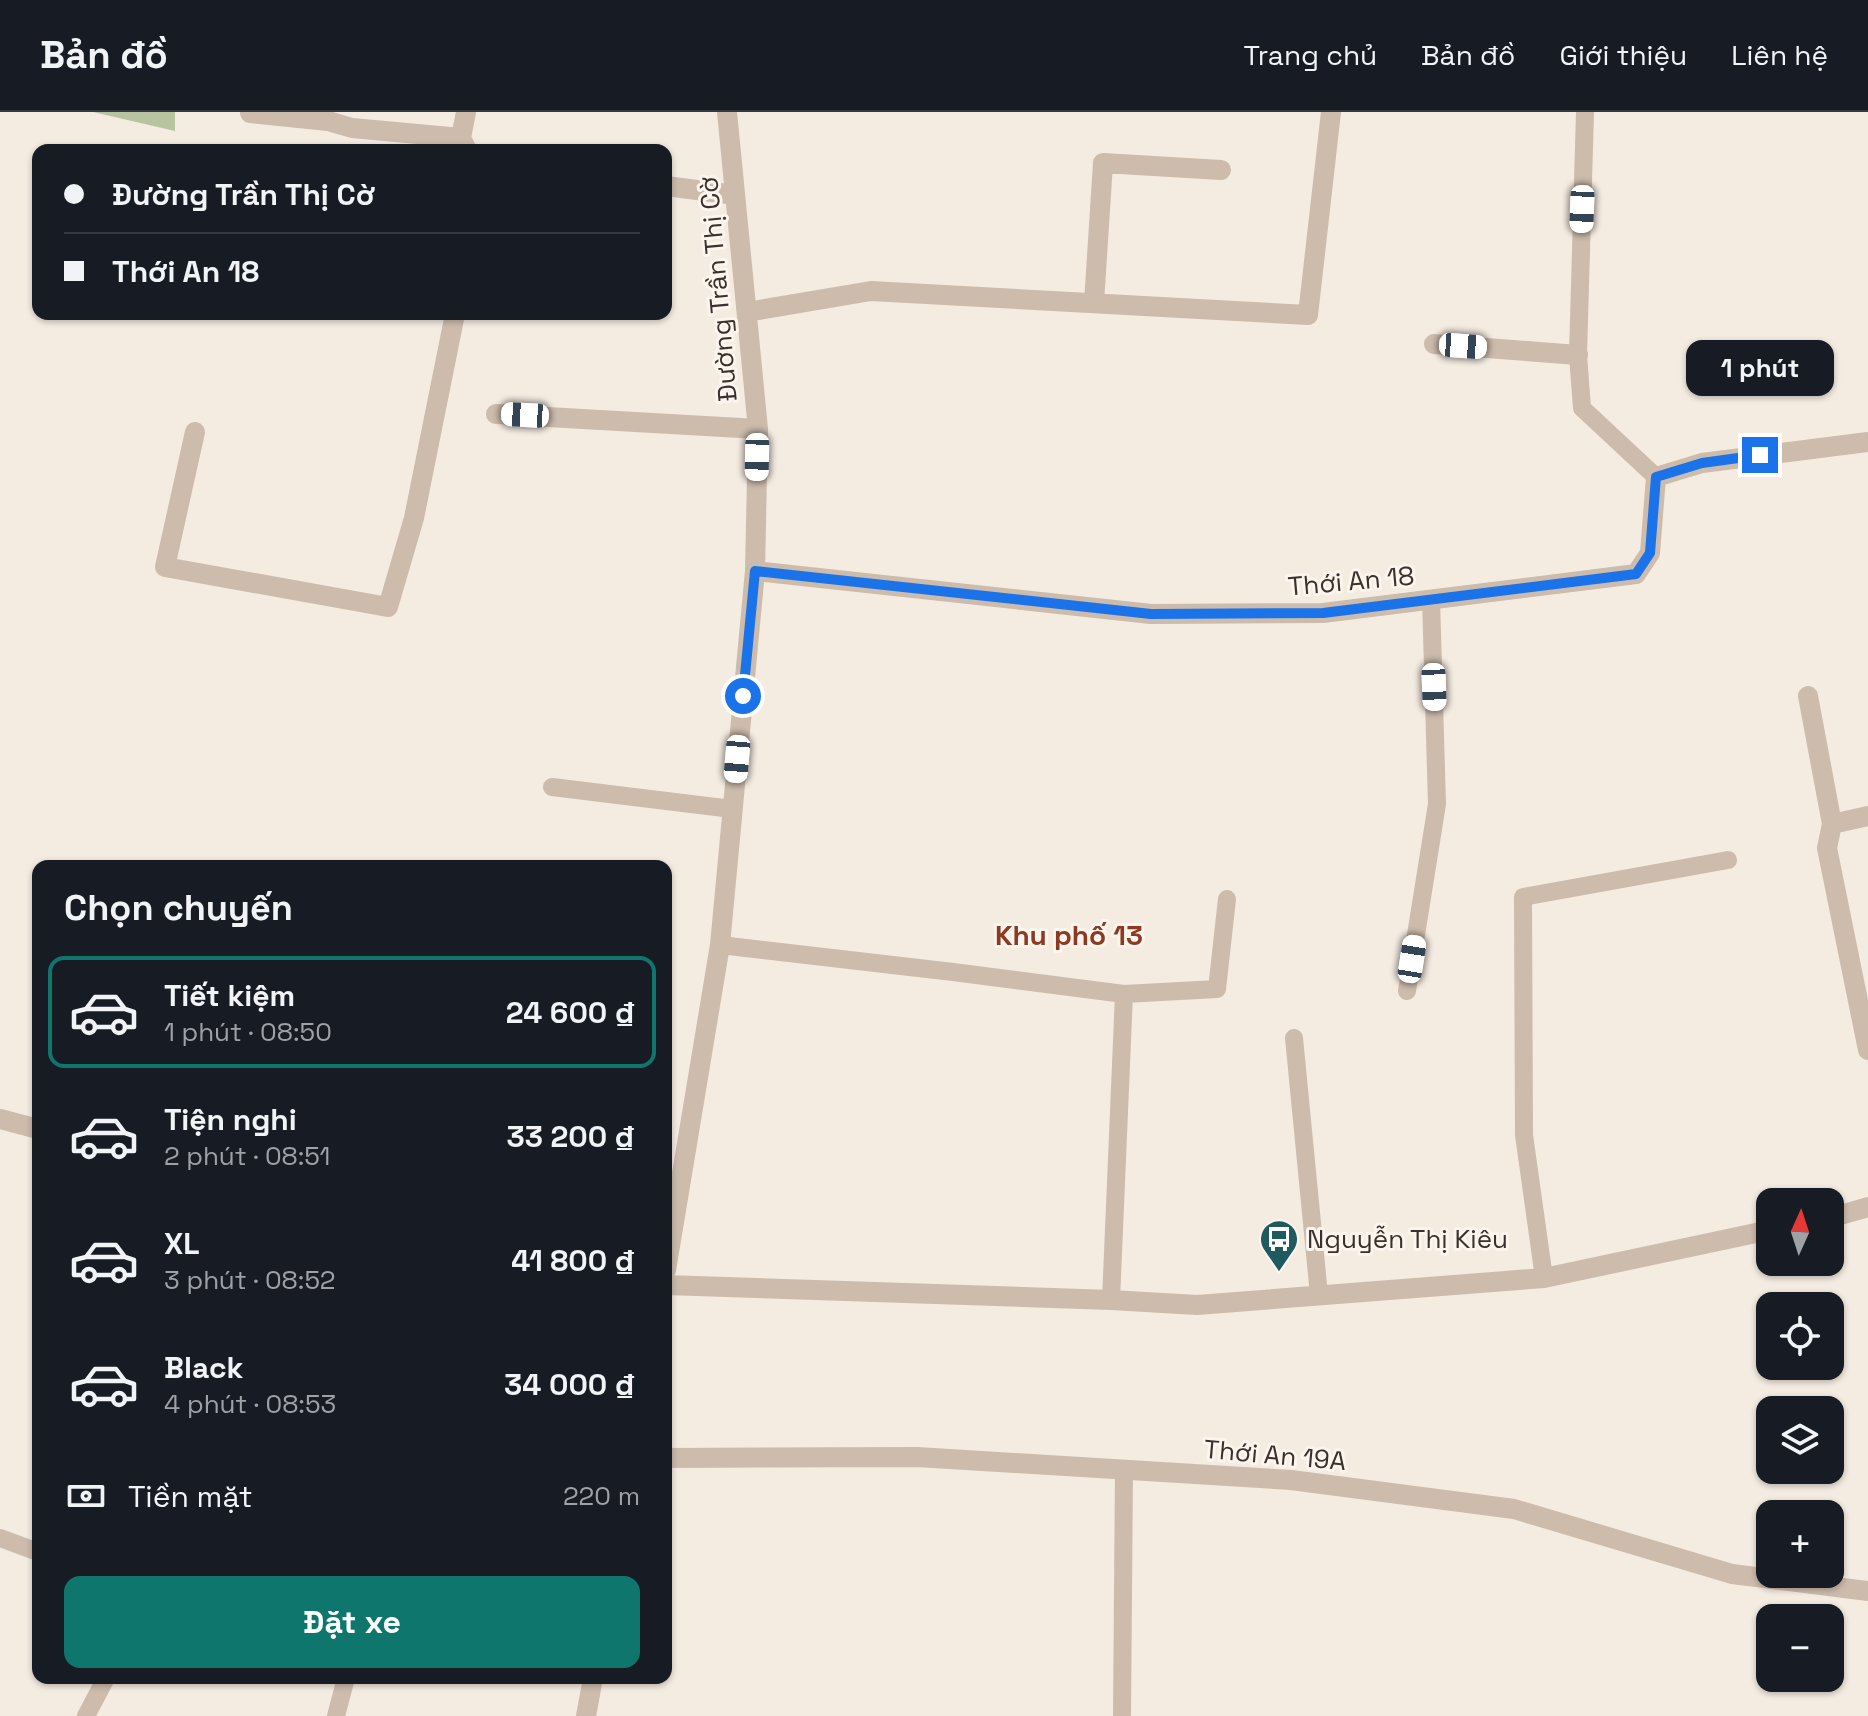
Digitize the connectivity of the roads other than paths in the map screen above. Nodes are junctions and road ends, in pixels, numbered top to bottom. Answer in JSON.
{"nodes":[{"id":1,"x":466,"y":112,"type":"edge"},
{"id":2,"x":727,"y":112,"type":"edge"},
{"id":3,"x":1331,"y":112,"type":"edge"},
{"id":4,"x":1585,"y":112,"type":"edge"},
{"id":5,"x":250,"y":113,"type":"edge"},
{"id":6,"x":464,"y":144,"type":"edge"},
{"id":7,"x":1221,"y":170,"type":"dead end"},
{"id":8,"x":672,"y":187,"type":"edge"},
{"id":9,"x":735,"y":195,"type":"junction"},
{"id":10,"x":1094,"y":303,"type":"junction"},
{"id":11,"x":747,"y":312,"type":"junction"},
{"id":12,"x":454,"y":320,"type":"edge"},
{"id":13,"x":1434,"y":344,"type":"dead end"},
{"id":14,"x":1578,"y":355,"type":"junction"},
{"id":15,"x":496,"y":414,"type":"dead end"},
{"id":16,"x":758,"y":429,"type":"junction"},
{"id":17,"x":195,"y":432,"type":"dead end"},
{"id":18,"x":1868,"y":442,"type":"edge"},
{"id":19,"x":1656,"y":477,"type":"junction"},
{"id":20,"x":755,"y":571,"type":"junction"},
{"id":21,"x":1431,"y":599,"type":"junction"},
{"id":22,"x":1808,"y":696,"type":"dead end"},
{"id":23,"x":552,"y":787,"type":"dead end"},
{"id":24,"x":732,"y":809,"type":"junction"},
{"id":25,"x":1868,"y":816,"type":"edge"},
{"id":26,"x":1832,"y":824,"type":"junction"},
{"id":27,"x":1728,"y":860,"type":"dead end"},
{"id":28,"x":1227,"y":899,"type":"dead end"},
{"id":29,"x":720,"y":945,"type":"junction"},
{"id":30,"x":1407,"y":991,"type":"dead end"},
{"id":31,"x":1124,"y":994,"type":"junction"},
{"id":32,"x":1294,"y":1038,"type":"dead end"},
{"id":33,"x":1868,"y":1050,"type":"edge"},
{"id":34,"x":0,"y":1119,"type":"edge"},
{"id":35,"x":32,"y":1127,"type":"edge"},
{"id":36,"x":1868,"y":1207,"type":"edge"},
{"id":37,"x":1844,"y":1214,"type":"edge"},
{"id":38,"x":1756,"y":1233,"type":"edge"},
{"id":39,"x":672,"y":1234,"type":"edge"},
{"id":40,"x":1544,"y":1278,"type":"junction"},
{"id":41,"x":672,"y":1285,"type":"edge"},
{"id":42,"x":1319,"y":1295,"type":"junction"},
{"id":43,"x":1111,"y":1300,"type":"junction"},
{"id":44,"x":672,"y":1458,"type":"edge"},
{"id":45,"x":1124,"y":1469,"type":"junction"},
{"id":46,"x":0,"y":1538,"type":"edge"},
{"id":47,"x":32,"y":1550,"type":"edge"},
{"id":48,"x":1868,"y":1591,"type":"edge"},
{"id":49,"x":103,"y":1684,"type":"edge"},
{"id":50,"x":344,"y":1684,"type":"edge"},
{"id":51,"x":592,"y":1684,"type":"edge"},
{"id":52,"x":86,"y":1716,"type":"edge"},
{"id":53,"x":336,"y":1716,"type":"edge"},
{"id":54,"x":586,"y":1716,"type":"edge"},
{"id":55,"x":1122,"y":1716,"type":"edge"}],
"edges":[{"from":1,"to":6,"type":"street"},
{"from":2,"to":9,"type":"street","name":"Đường Trần Thị Cờ"},
{"from":3,"to":10,"type":"street"},
{"from":4,"to":14,"type":"lane"},
{"from":5,"to":6,"type":"street"},
{"from":7,"to":10,"type":"street"},
{"from":8,"to":9,"type":"street"},
{"from":9,"to":11,"type":"street","name":"Đường Trần Thị Cờ"},
{"from":10,"to":11,"type":"street"},
{"from":11,"to":16,"type":"street","name":"Đường Trần Thị Cờ"},
{"from":12,"to":17,"type":"street"},
{"from":13,"to":14,"type":"street"},
{"from":14,"to":19,"type":"lane"},
{"from":15,"to":16,"type":"street"},
{"from":16,"to":20,"type":"street","name":"Đường Trần Thị Cờ"},
{"from":18,"to":19,"type":"street"},
{"from":19,"to":21,"type":"street","name":"Thới An 18"},
{"from":20,"to":21,"type":"street","name":"Thới An 18"},
{"from":20,"to":24,"type":"street","name":"Đường Trần Thị Cờ"},
{"from":21,"to":30,"type":"lane"},
{"from":22,"to":26,"type":"street"},
{"from":23,"to":24,"type":"lane"},
{"from":24,"to":29,"type":"street","name":"Đường Trần Thị Cờ"},
{"from":25,"to":26,"type":"street"},
{"from":26,"to":33,"type":"street"},
{"from":27,"to":40,"type":"lane"},
{"from":28,"to":31,"type":"lane"},
{"from":29,"to":31,"type":"lane"},
{"from":29,"to":39,"type":"street","name":"Đường Trần Thị Cờ"},
{"from":31,"to":43,"type":"lane"},
{"from":32,"to":42,"type":"lane"},
{"from":34,"to":35,"type":"street"},
{"from":36,"to":37,"type":"street"},
{"from":38,"to":40,"type":"street"},
{"from":40,"to":42,"type":"street"},
{"from":41,"to":43,"type":"street"},
{"from":42,"to":43,"type":"street"},
{"from":44,"to":45,"type":"street","name":"Thới An 19A"},
{"from":45,"to":48,"type":"street","name":"Thới An 19A"},
{"from":45,"to":55,"type":"lane"},
{"from":46,"to":47,"type":"lane"},
{"from":49,"to":52,"type":"lane"},
{"from":50,"to":53,"type":"lane"},
{"from":51,"to":54,"type":"street"}]}
